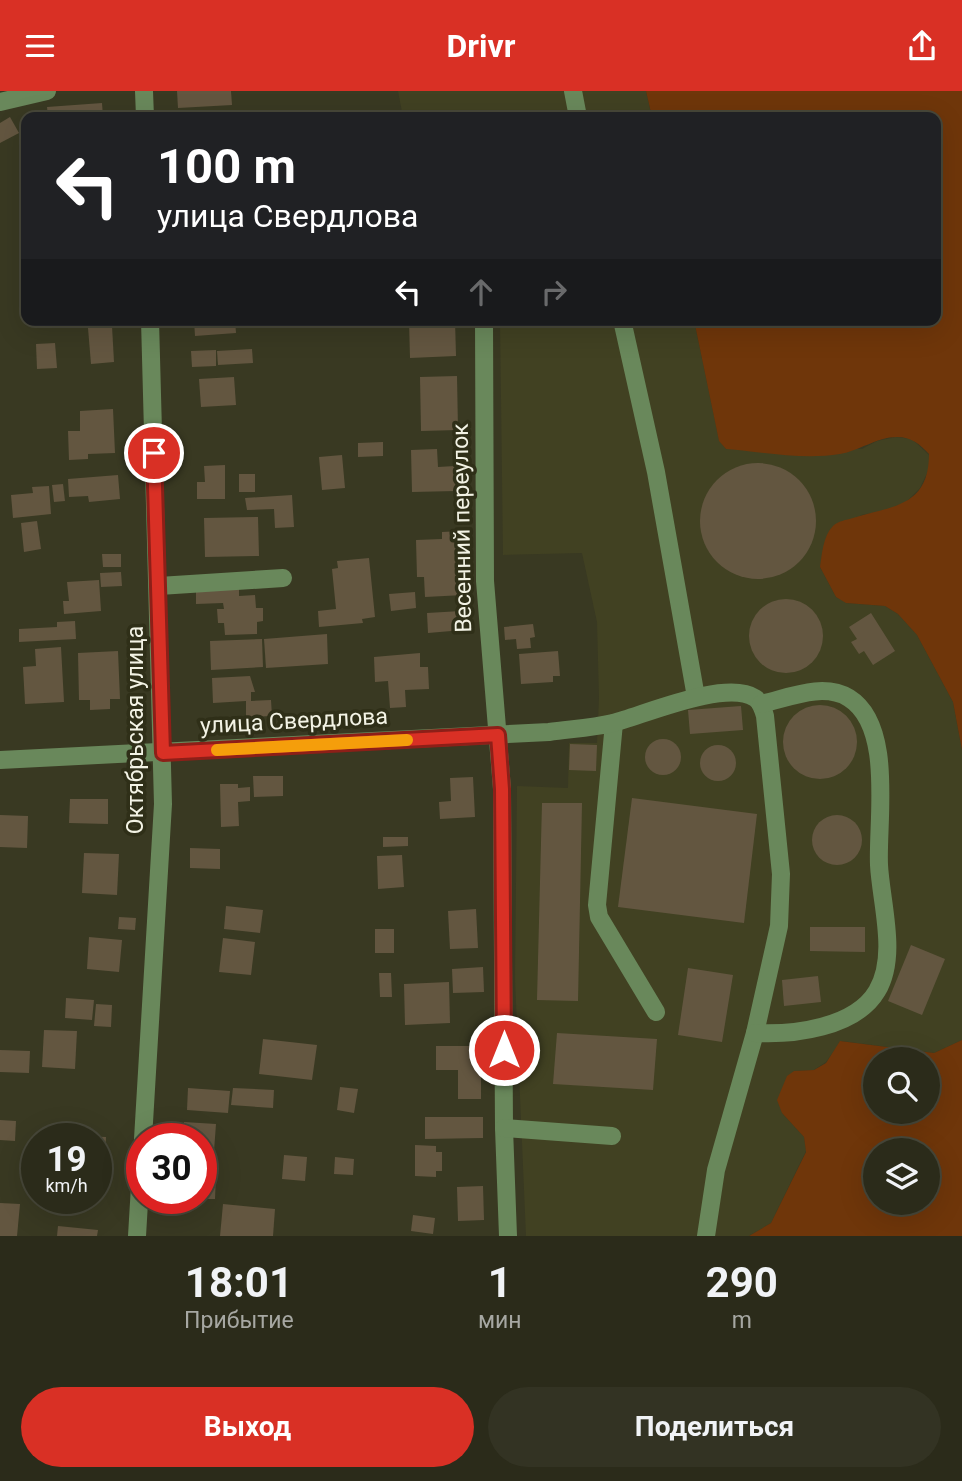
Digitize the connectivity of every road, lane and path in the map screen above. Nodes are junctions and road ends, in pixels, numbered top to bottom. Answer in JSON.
{"nodes":[{"id":1,"x":47,"y":91,"type":"edge"},
{"id":2,"x":144,"y":91,"type":"edge"},
{"id":3,"x":573,"y":91,"type":"edge"},
{"id":4,"x":0,"y":102,"type":"edge"},
{"id":5,"x":145,"y":112,"type":"edge"},
{"id":6,"x":577,"y":112,"type":"edge"},
{"id":7,"x":150,"y":326,"type":"edge"},
{"id":8,"x":484,"y":326,"type":"edge"},
{"id":9,"x":623,"y":326,"type":"edge"},
{"id":10,"x":283,"y":579,"type":"dead end"},
{"id":11,"x":159,"y":586,"type":"junction"},
{"id":12,"x":696,"y":697,"type":"junction"},
{"id":13,"x":761,"y":704,"type":"junction"},
{"id":14,"x":614,"y":723,"type":"junction"},
{"id":15,"x":498,"y":735,"type":"junction"},
{"id":16,"x":163,"y":753,"type":"junction"},
{"id":17,"x":0,"y":760,"type":"edge"},
{"id":18,"x":656,"y":1011,"type":"dead end"},
{"id":19,"x":755,"y":1033,"type":"junction"},
{"id":20,"x":143,"y":1123,"type":"edge"},
{"id":21,"x":504,"y":1128,"type":"junction"},
{"id":22,"x":612,"y":1136,"type":"dead end"},
{"id":23,"x":138,"y":1214,"type":"edge"},
{"id":24,"x":137,"y":1236,"type":"edge"},
{"id":25,"x":508,"y":1236,"type":"edge"},
{"id":26,"x":706,"y":1236,"type":"edge"}],
"edges":[{"from":1,"to":4,"type":"street"},
{"from":2,"to":5,"type":"street"},
{"from":3,"to":6,"type":"street"},
{"from":7,"to":11,"type":"street","name":"Октябрьская улица"},
{"from":8,"to":15,"type":"street","name":"Весенний переулок"},
{"from":9,"to":12,"type":"street"},
{"from":10,"to":11,"type":"street"},
{"from":11,"to":16,"type":"street","name":"Октябрьская улица"},
{"from":12,"to":13,"type":"street","name":"улица Свердлова"},
{"from":12,"to":14,"type":"street","name":"улица Свердлова"},
{"from":13,"to":19,"type":"street"},
{"from":13,"to":19,"type":"street"},
{"from":14,"to":15,"type":"street","name":"улица Свердлова"},
{"from":14,"to":18,"type":"street"},
{"from":15,"to":16,"type":"street","name":"улица Свердлова"},
{"from":15,"to":21,"type":"street","name":"Весенний переулок"},
{"from":16,"to":17,"type":"street","name":"улица Свердлова"},
{"from":16,"to":20,"type":"street","name":"Октябрьская улица"},
{"from":19,"to":26,"type":"street"},
{"from":21,"to":22,"type":"street"},
{"from":21,"to":25,"type":"street","name":"Весенний переулок"},
{"from":23,"to":24,"type":"street"}]}
